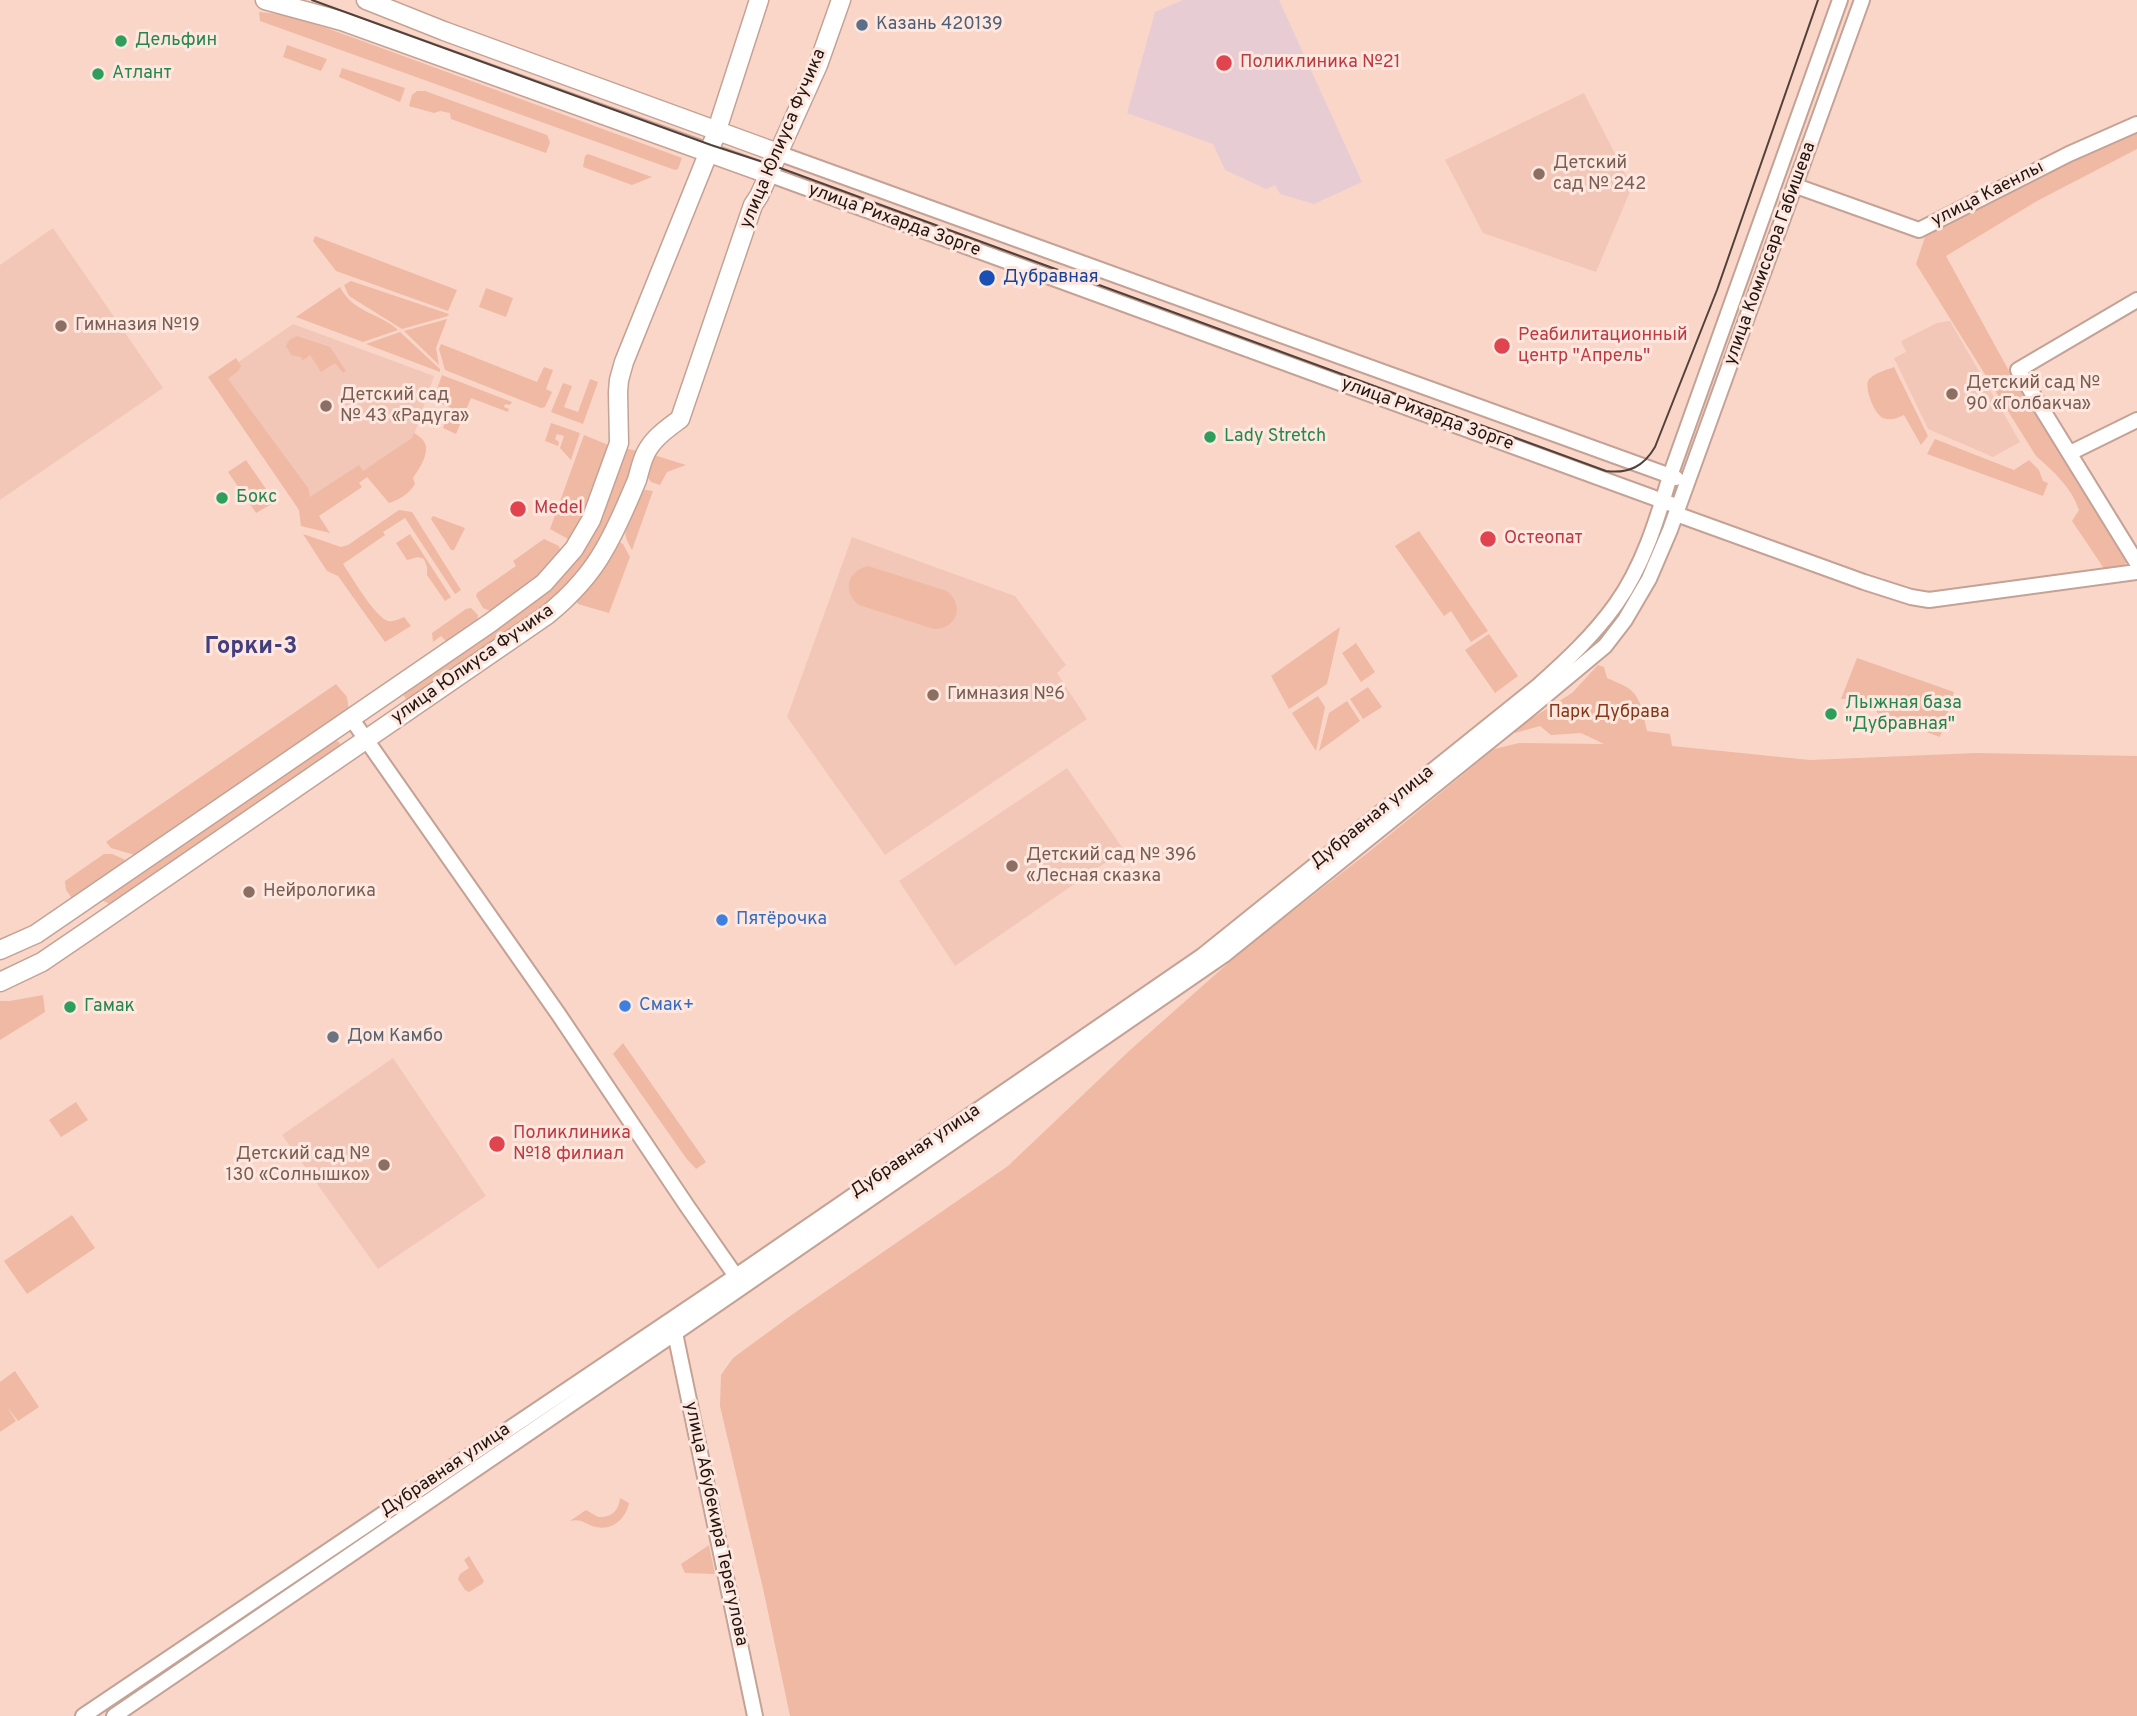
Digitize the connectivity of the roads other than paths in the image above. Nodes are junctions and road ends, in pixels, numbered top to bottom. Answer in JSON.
{"nodes":[{"id":1,"x":265,"y":0,"type":"edge"},
{"id":2,"x":366,"y":0,"type":"edge"},
{"id":3,"x":760,"y":0,"type":"edge"},
{"id":4,"x":841,"y":0,"type":"edge"},
{"id":5,"x":1840,"y":0,"type":"edge"},
{"id":6,"x":1862,"y":0,"type":"edge"},
{"id":7,"x":2137,"y":124,"type":"edge"},
{"id":8,"x":716,"y":130,"type":"junction"},
{"id":9,"x":778,"y":153,"type":"junction"},
{"id":10,"x":707,"y":154,"type":"junction"},
{"id":11,"x":768,"y":174,"type":"junction"},
{"id":12,"x":1796,"y":186,"type":"junction"},
{"id":13,"x":2137,"y":300,"type":"edge"},
{"id":14,"x":2137,"y":420,"type":"edge"},
{"id":15,"x":2070,"y":453,"type":"junction"},
{"id":16,"x":1670,"y":476,"type":"junction"},
{"id":17,"x":1687,"y":482,"type":"junction"},
{"id":18,"x":1662,"y":501,"type":"junction"},
{"id":19,"x":1677,"y":510,"type":"junction"},
{"id":20,"x":2137,"y":563,"type":"edge"},
{"id":21,"x":2137,"y":572,"type":"edge"},
{"id":22,"x":351,"y":718,"type":"junction"},
{"id":23,"x":366,"y":740,"type":"junction"},
{"id":24,"x":74,"y":908,"type":"junction"},
{"id":25,"x":89,"y":930,"type":"junction"},
{"id":26,"x":0,"y":950,"type":"edge"},
{"id":27,"x":0,"y":982,"type":"edge"},
{"id":28,"x":739,"y":1281,"type":"junction"},
{"id":29,"x":675,"y":1333,"type":"junction"},
{"id":30,"x":595,"y":1379,"type":"junction"},
{"id":31,"x":83,"y":1716,"type":"edge"},
{"id":32,"x":114,"y":1716,"type":"edge"},
{"id":33,"x":755,"y":1716,"type":"edge"}],
"edges":[{"from":1,"to":10,"type":"main road","name":"улица Рихарда Зорге"},
{"from":2,"to":8,"type":"main road","name":"улица Рихарда Зорге"},
{"from":3,"to":8,"type":"main road","name":"улица Юлиуса Фучика"},
{"from":4,"to":9,"type":"main road","name":"улица Юлиуса Фучика"},
{"from":5,"to":16,"type":"street","name":"улица Комиссара Габишева"},
{"from":6,"to":12,"type":"street","name":"улица Комиссара Габишева"},
{"from":7,"to":12,"type":"street","name":"улица Каенлы"},
{"from":8,"to":9,"type":"main road","name":"улица Рихарда Зорге"},
{"from":8,"to":10,"type":"main road","name":"улица Юлиуса Фучика"},
{"from":9,"to":11,"type":"main road","name":"улица Юлиуса Фучика"},
{"from":9,"to":16,"type":"street","name":"улица Рихарда Зорге"},
{"from":10,"to":11,"type":"main road","name":"улица Рихарда Зорге"},
{"from":10,"to":22,"type":"main road","name":"улица Юлиуса Фучика"},
{"from":11,"to":18,"type":"street","name":"улица Рихарда Зорге"},
{"from":11,"to":23,"type":"main road","name":"улица Юлиуса Фучика"},
{"from":12,"to":17,"type":"street","name":"улица Комиссара Габишева"},
{"from":13,"to":15,"type":"street"},
{"from":14,"to":15,"type":"street"},
{"from":15,"to":20,"type":"street"},
{"from":16,"to":17,"type":"street","name":"улица Рихарда Зорге"},
{"from":16,"to":18,"type":"street","name":"улица Комиссара Габишева"},
{"from":17,"to":19,"type":"street","name":"улица Комиссара Габишева"},
{"from":18,"to":19,"type":"street","name":"улица Рихарда Зорге"},
{"from":18,"to":28,"type":"street","name":"Дубравная улица"},
{"from":19,"to":21,"type":"street","name":"улица Рихарда Зорге"},
{"from":19,"to":28,"type":"street","name":"Дубравная улица"},
{"from":22,"to":23,"type":"street"},
{"from":22,"to":24,"type":"main road","name":"улица Юлиуса Фучика"},
{"from":23,"to":25,"type":"main road","name":"улица Юлиуса Фучика"},
{"from":23,"to":28,"type":"street"},
{"from":24,"to":25,"type":"main road"},
{"from":24,"to":26,"type":"main road","name":"улица Юлиуса Фучика"},
{"from":25,"to":27,"type":"main road","name":"улица Юлиуса Фучика"},
{"from":28,"to":29,"type":"street","name":"Дубравная улица"},
{"from":28,"to":30,"type":"street","name":"Дубравная улица"},
{"from":29,"to":30,"type":"street","name":"Дубравная улица"},
{"from":29,"to":33,"type":"street","name":"улица Абубекира Терегулова"},
{"from":30,"to":31,"type":"street","name":"Дубравная улица"},
{"from":30,"to":32,"type":"street","name":"Дубравная улица"}]}
